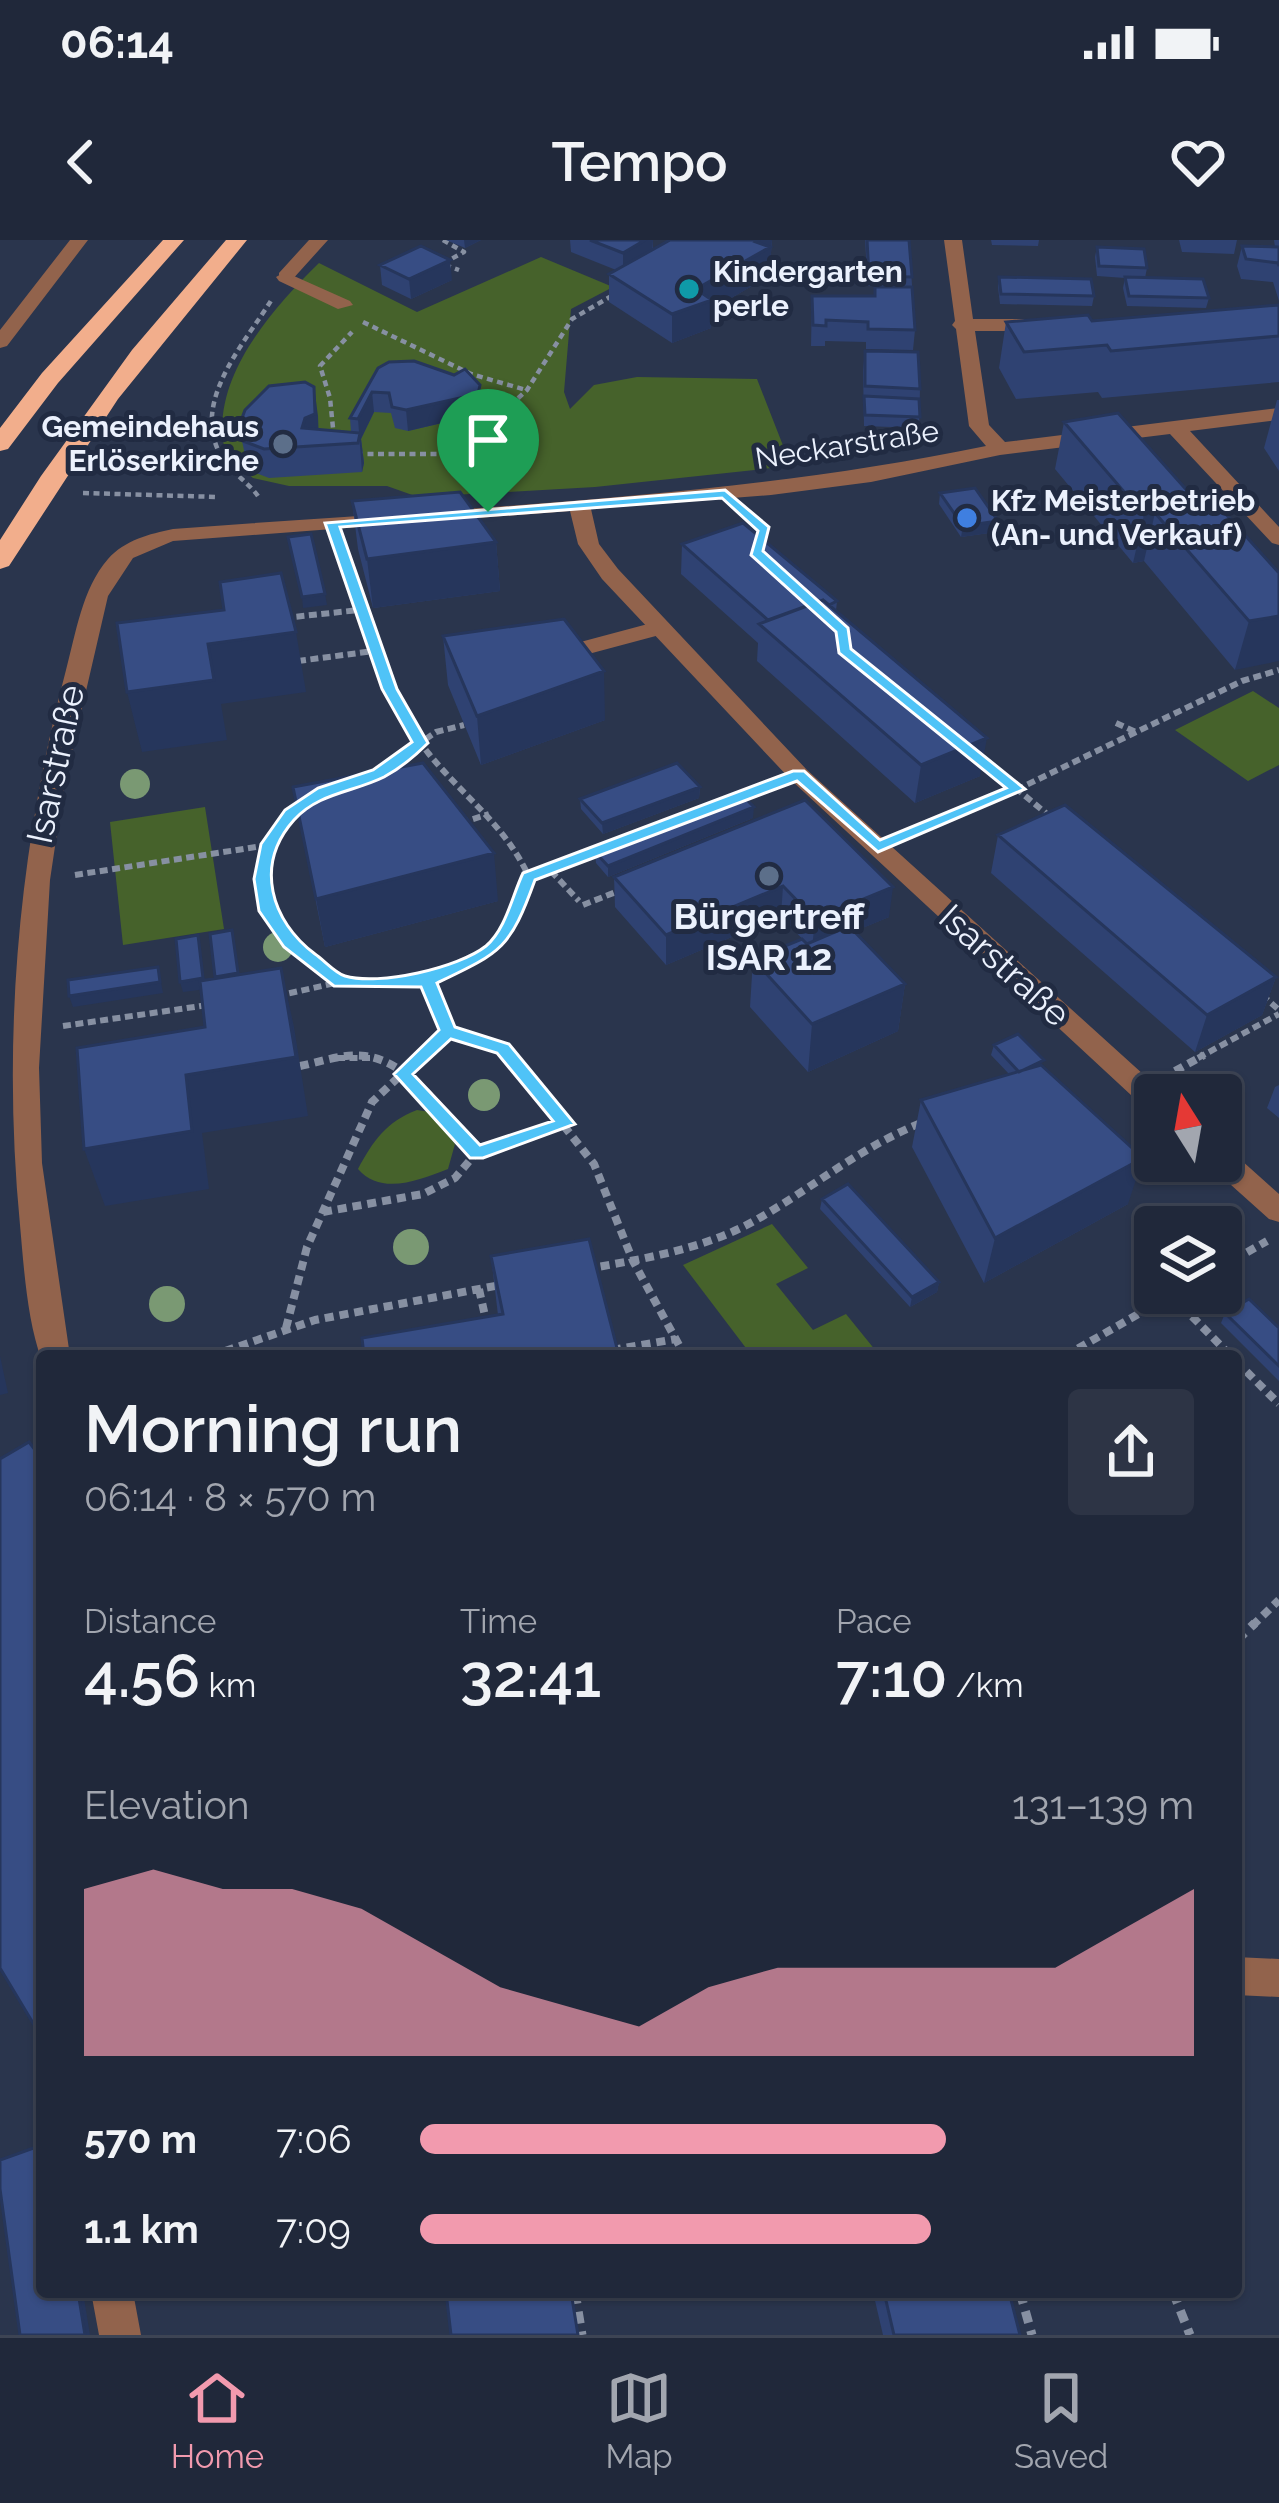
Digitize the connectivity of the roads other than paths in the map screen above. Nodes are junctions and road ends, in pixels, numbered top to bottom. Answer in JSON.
{"nodes":[{"id":1,"x":79,"y":240,"type":"edge"},
{"id":2,"x":174,"y":240,"type":"edge"},
{"id":3,"x":237,"y":240,"type":"edge"},
{"id":4,"x":319,"y":240,"type":"edge"},
{"id":5,"x":953,"y":240,"type":"edge"},
{"id":6,"x":344,"y":305,"type":"dead end"},
{"id":7,"x":962,"y":325,"type":"junction"},
{"id":8,"x":1075,"y":326,"type":"edge"},
{"id":9,"x":0,"y":342,"type":"edge"},
{"id":10,"x":1279,"y":414,"type":"edge"},
{"id":11,"x":1173,"y":425,"type":"junction"},
{"id":12,"x":0,"y":444,"type":"edge"},
{"id":13,"x":1000,"y":449,"type":"junction"},
{"id":14,"x":579,"y":504,"type":"junction"},
{"id":15,"x":1279,"y":539,"type":"edge"},
{"id":16,"x":135,"y":544,"type":"joint"},
{"id":17,"x":0,"y":561,"type":"edge"},
{"id":18,"x":659,"y":628,"type":"junction"},
{"id":19,"x":545,"y":658,"type":"edge"},
{"id":20,"x":1134,"y":1081,"type":"edge"},
{"id":21,"x":1242,"y":1178,"type":"edge"},
{"id":22,"x":1279,"y":1211,"type":"edge"},
{"id":23,"x":53,"y":1350,"type":"edge"},
{"id":24,"x":1242,"y":1976,"type":"edge"},
{"id":25,"x":1279,"y":1978,"type":"edge"},
{"id":26,"x":113,"y":2298,"type":"edge"},
{"id":27,"x":120,"y":2335,"type":"edge"}],
"edges":[{"from":1,"to":9,"type":"street"},
{"from":2,"to":12,"type":"highway"},
{"from":3,"to":17,"type":"highway"},
{"from":4,"to":6,"type":"street"},
{"from":5,"to":7,"type":"street"},
{"from":7,"to":8,"type":"street"},
{"from":7,"to":13,"type":"street"},
{"from":10,"to":11,"type":"street","name":"Neckarstraße"},
{"from":11,"to":13,"type":"street","name":"Neckarstraße"},
{"from":11,"to":15,"type":"street"},
{"from":13,"to":14,"type":"street","name":"Neckarstraße"},
{"from":14,"to":16,"type":"street","name":"Neckarstraße"},
{"from":14,"to":18,"type":"street","name":"Isarstraße"},
{"from":16,"to":23,"type":"street","name":"Isarstraße"},
{"from":18,"to":19,"type":"street"},
{"from":18,"to":20,"type":"street","name":"Isarstraße"},
{"from":21,"to":22,"type":"street"},
{"from":24,"to":25,"type":"street"},
{"from":26,"to":27,"type":"street"}]}
